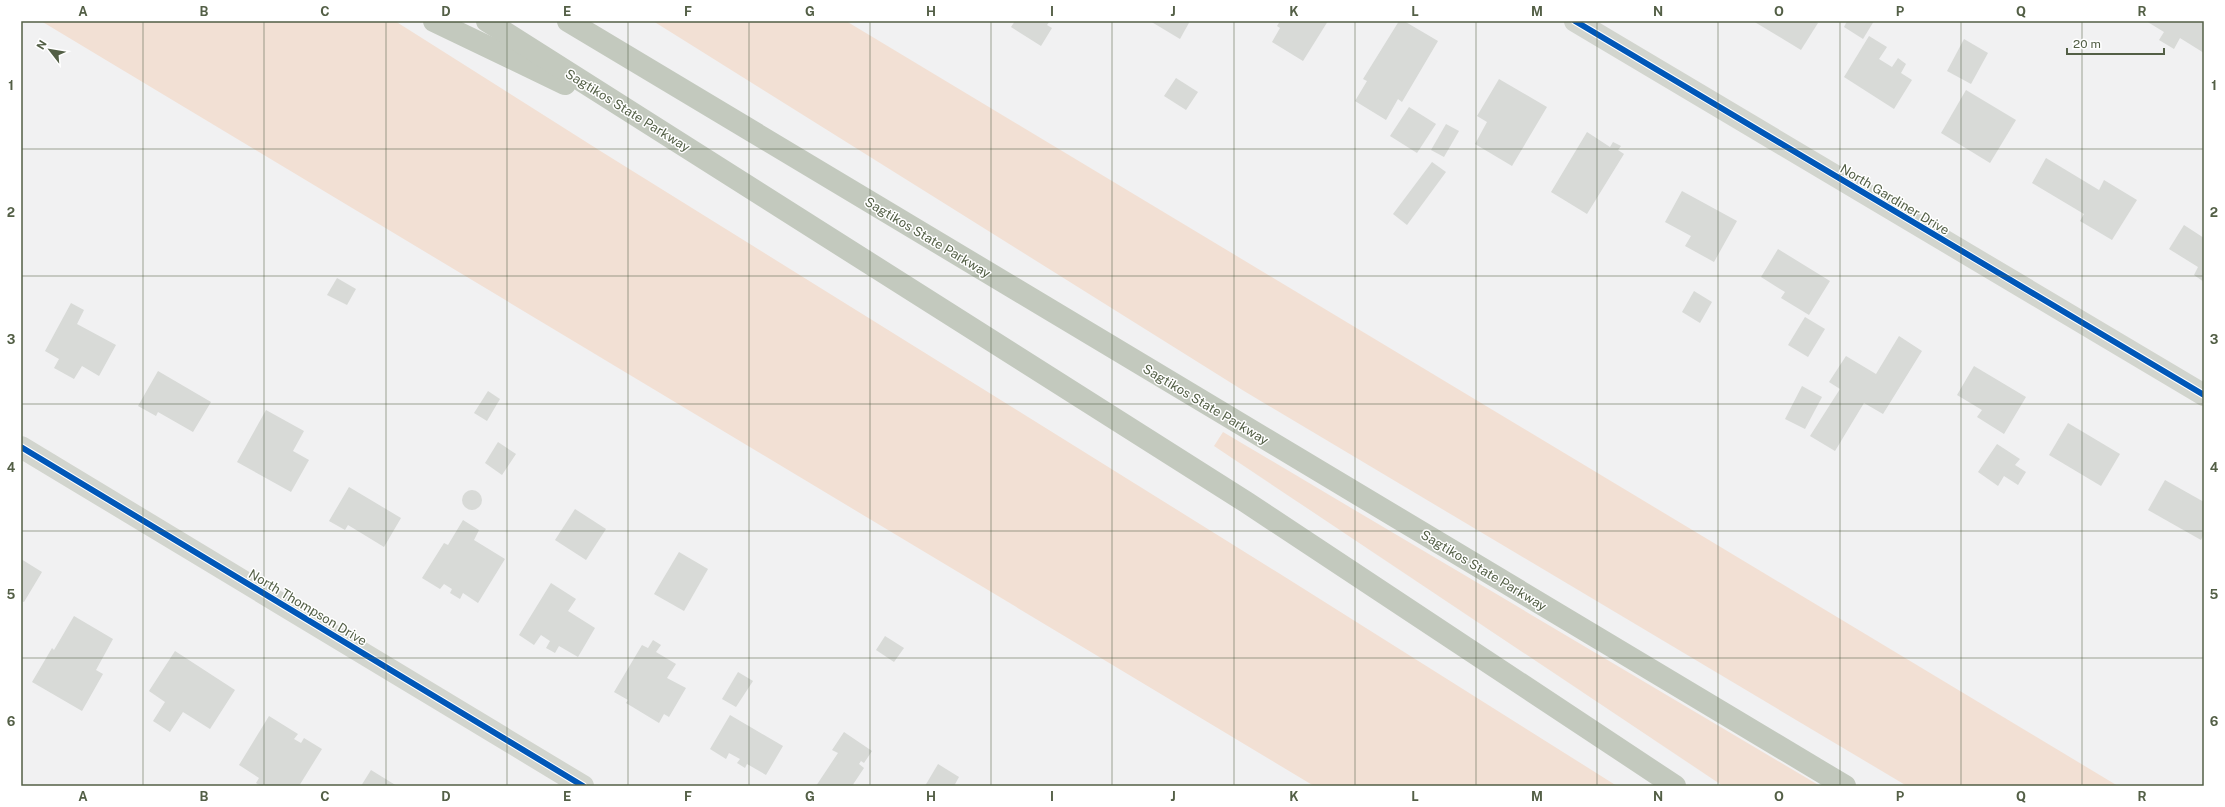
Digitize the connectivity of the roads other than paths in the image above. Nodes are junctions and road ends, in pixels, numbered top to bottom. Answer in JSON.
{"nodes":[{"id":1,"x":434,"y":21,"type":"edge"},
{"id":2,"x":487,"y":21,"type":"edge"},
{"id":3,"x":568,"y":21,"type":"edge"},
{"id":4,"x":1575,"y":21,"type":"edge"},
{"id":5,"x":652,"y":125,"type":"junction"},
{"id":6,"x":2204,"y":395,"type":"edge"},
{"id":7,"x":21,"y":447,"type":"edge"},
{"id":8,"x":584,"y":786,"type":"edge"},
{"id":9,"x":1675,"y":786,"type":"edge"},
{"id":10,"x":1845,"y":786,"type":"edge"}],
"edges":[{"from":1,"to":5,"type":"highway"},
{"from":2,"to":5,"type":"highway","name":"Sagtikos State Parkway"},
{"from":3,"to":10,"type":"highway","name":"Sagtikos State Parkway"},
{"from":4,"to":6,"type":"street","name":"North Gardiner Drive"},
{"from":5,"to":9,"type":"highway","name":"Sagtikos State Parkway"},
{"from":7,"to":8,"type":"street","name":"North Thompson Drive"}]}
